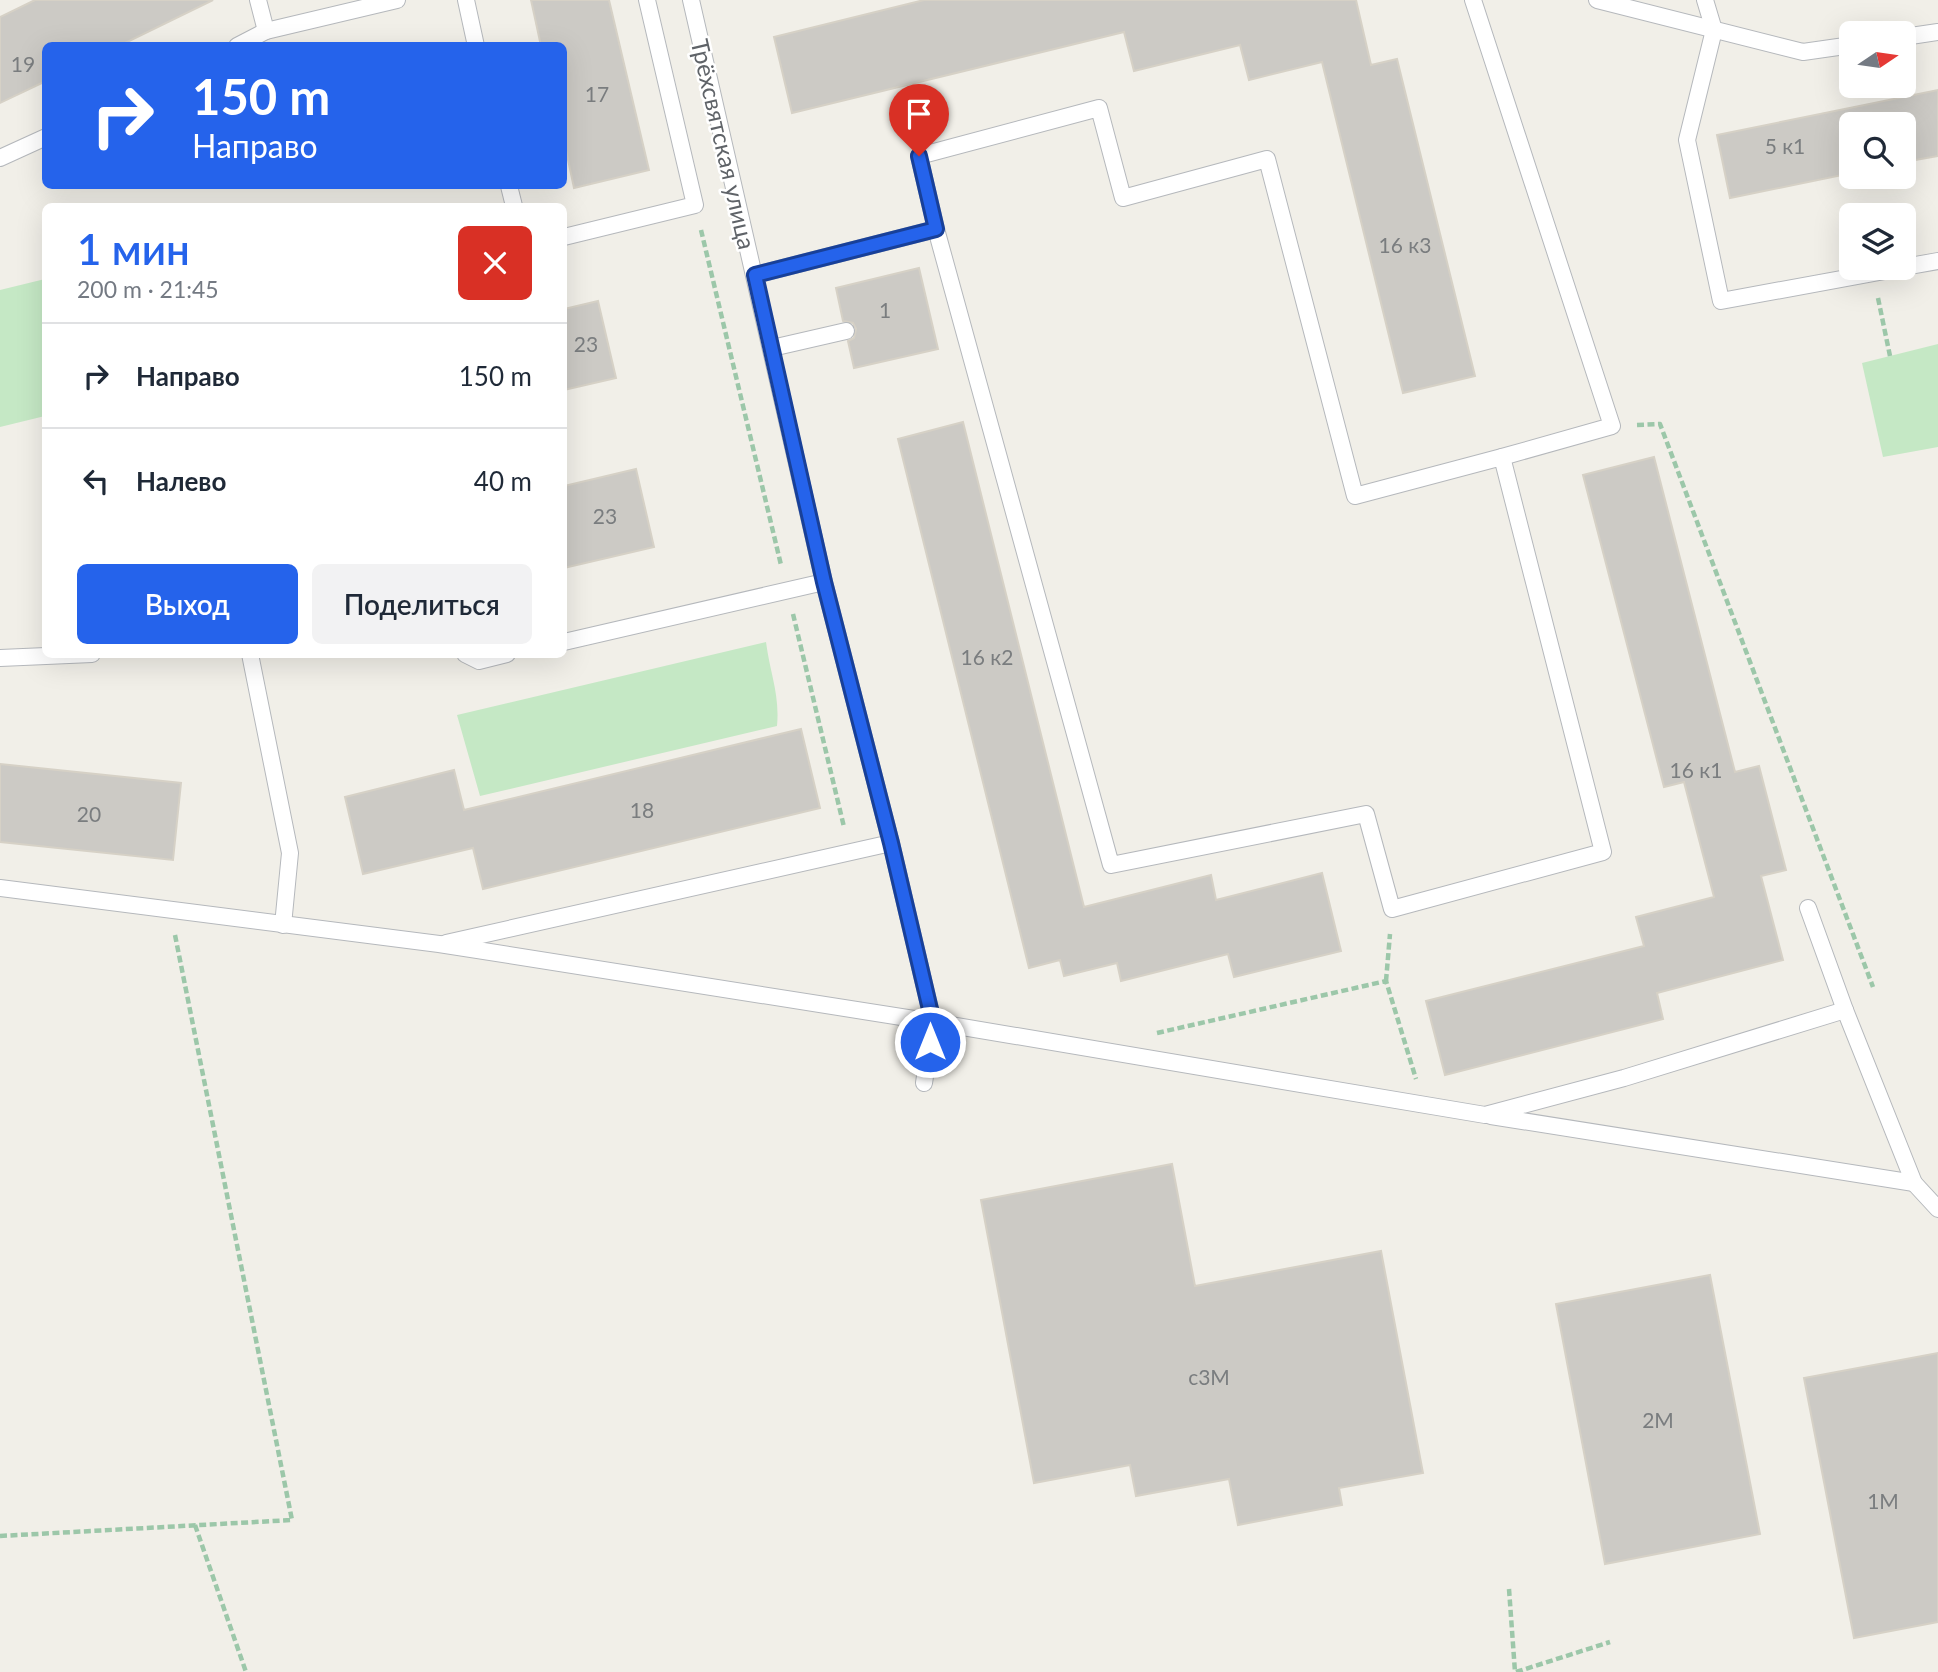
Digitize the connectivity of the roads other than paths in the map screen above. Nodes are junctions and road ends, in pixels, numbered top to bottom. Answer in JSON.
{"nodes":[{"id":1,"x":258,"y":0,"type":"edge"},
{"id":2,"x":397,"y":0,"type":"edge"},
{"id":3,"x":466,"y":0,"type":"edge"},
{"id":4,"x":647,"y":0,"type":"edge"},
{"id":5,"x":691,"y":0,"type":"edge"},
{"id":6,"x":1474,"y":0,"type":"edge"},
{"id":7,"x":1597,"y":0,"type":"edge"},
{"id":8,"x":1705,"y":0,"type":"edge"},
{"id":9,"x":1714,"y":30,"type":"junction"},
{"id":10,"x":266,"y":31,"type":"junction"},
{"id":11,"x":1938,"y":32,"type":"edge"},
{"id":12,"x":1916,"y":35,"type":"edge"},
{"id":13,"x":245,"y":42,"type":"edge"},
{"id":14,"x":475,"y":42,"type":"edge"},
{"id":15,"x":1839,"y":47,"type":"edge"},
{"id":16,"x":42,"y":139,"type":"edge"},
{"id":17,"x":0,"y":158,"type":"edge"},
{"id":18,"x":936,"y":229,"type":"junction"},
{"id":19,"x":567,"y":236,"type":"edge"},
{"id":20,"x":1938,"y":261,"type":"edge"},
{"id":21,"x":1916,"y":265,"type":"edge"},
{"id":22,"x":755,"y":275,"type":"junction"},
{"id":23,"x":1839,"y":279,"type":"edge"},
{"id":24,"x":846,"y":331,"type":"dead end"},
{"id":25,"x":772,"y":348,"type":"junction"},
{"id":26,"x":1502,"y":457,"type":"junction"},
{"id":27,"x":824,"y":582,"type":"junction"},
{"id":28,"x":567,"y":641,"type":"edge"},
{"id":29,"x":42,"y":656,"type":"edge"},
{"id":30,"x":0,"y":658,"type":"edge"},
{"id":31,"x":251,"y":658,"type":"edge"},
{"id":32,"x":473,"y":658,"type":"edge"},
{"id":33,"x":491,"y":658,"type":"edge"},
{"id":34,"x":891,"y":843,"type":"junction"},
{"id":35,"x":0,"y":888,"type":"edge"},
{"id":36,"x":1808,"y":908,"type":"dead end"},
{"id":37,"x":283,"y":925,"type":"junction"},
{"id":38,"x":439,"y":944,"type":"junction"},
{"id":39,"x":1845,"y":1010,"type":"junction"},
{"id":40,"x":933,"y":1022,"type":"junction"},
{"id":41,"x":924,"y":1083,"type":"dead end"},
{"id":42,"x":1485,"y":1115,"type":"junction"},
{"id":43,"x":1914,"y":1183,"type":"junction"},
{"id":44,"x":1938,"y":1209,"type":"edge"}],
"edges":[{"from":1,"to":10,"type":"lane"},
{"from":2,"to":10,"type":"lane"},
{"from":3,"to":14,"type":"lane"},
{"from":4,"to":19,"type":"lane"},
{"from":5,"to":22,"type":"lane","name":"Трёхсвятская улица"},
{"from":6,"to":26,"type":"lane"},
{"from":7,"to":9,"type":"lane"},
{"from":8,"to":9,"type":"lane"},
{"from":9,"to":15,"type":"lane"},
{"from":9,"to":23,"type":"lane"},
{"from":10,"to":13,"type":"lane"},
{"from":11,"to":12,"type":"lane"},
{"from":16,"to":17,"type":"lane"},
{"from":18,"to":22,"type":"lane"},
{"from":18,"to":26,"type":"lane"},
{"from":18,"to":26,"type":"lane"},
{"from":20,"to":21,"type":"lane"},
{"from":22,"to":25,"type":"lane","name":"Трёхсвятская улица"},
{"from":24,"to":25,"type":"lane"},
{"from":25,"to":27,"type":"lane","name":"Трёхсвятская улица"},
{"from":27,"to":28,"type":"lane"},
{"from":27,"to":34,"type":"lane","name":"Трёхсвятская улица"},
{"from":29,"to":30,"type":"lane"},
{"from":31,"to":37,"type":"lane"},
{"from":32,"to":33,"type":"lane"},
{"from":34,"to":38,"type":"lane"},
{"from":34,"to":40,"type":"lane","name":"Трёхсвятская улица"},
{"from":35,"to":37,"type":"lane"},
{"from":36,"to":39,"type":"lane"},
{"from":37,"to":38,"type":"lane"},
{"from":38,"to":40,"type":"lane"},
{"from":39,"to":42,"type":"lane"},
{"from":39,"to":43,"type":"lane"},
{"from":40,"to":41,"type":"lane"},
{"from":40,"to":42,"type":"lane"},
{"from":42,"to":43,"type":"lane"},
{"from":43,"to":44,"type":"lane"}]}
